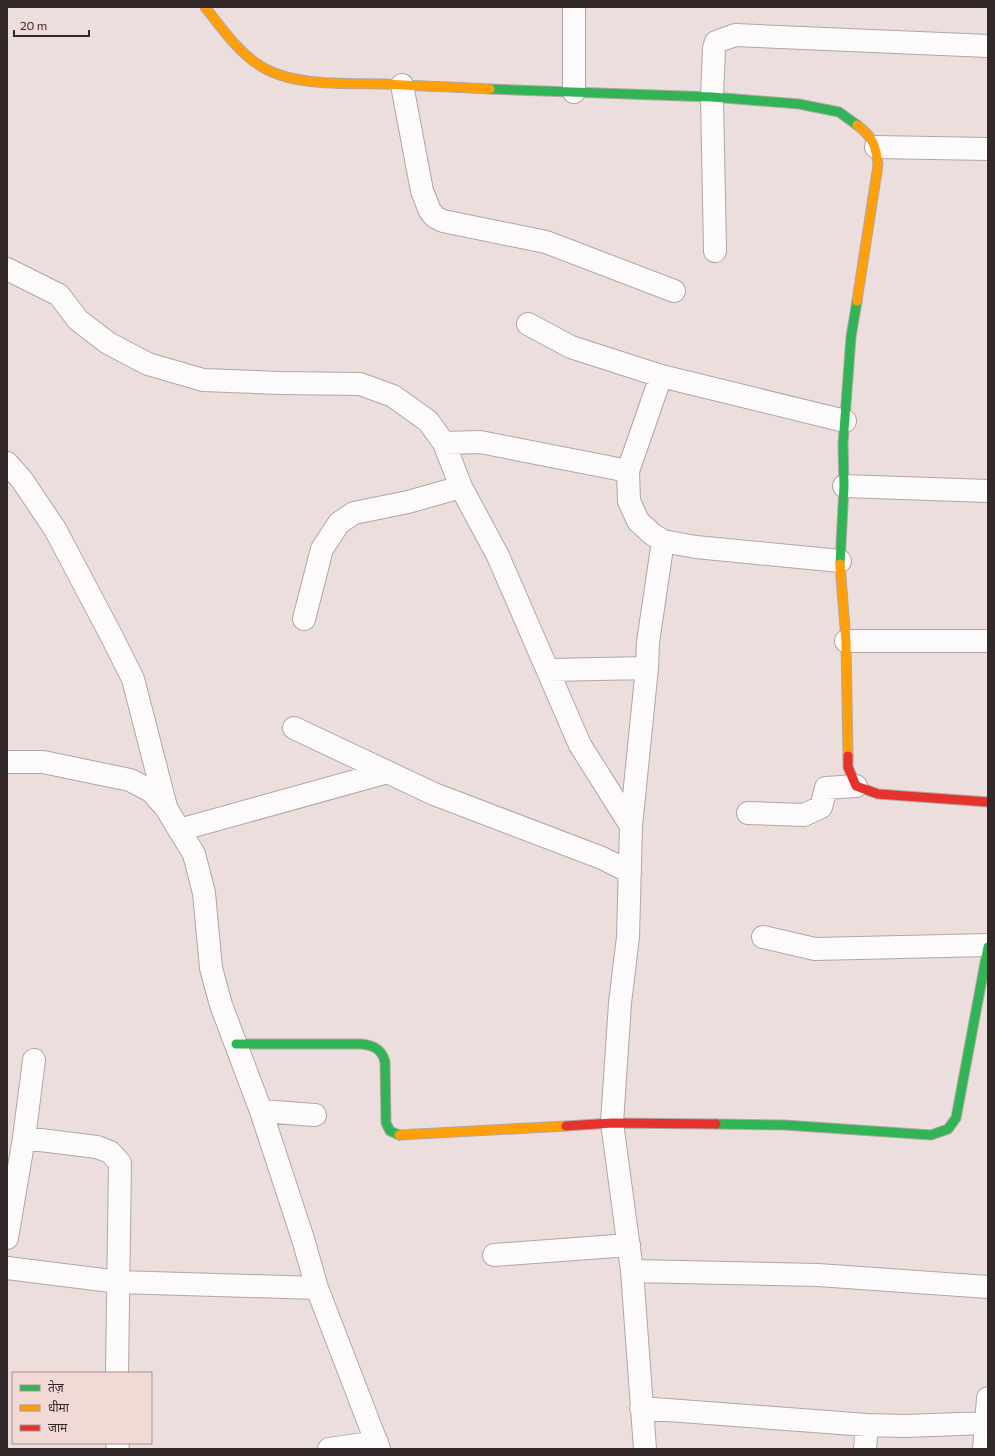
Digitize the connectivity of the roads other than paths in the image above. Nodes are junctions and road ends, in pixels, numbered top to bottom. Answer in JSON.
{"nodes":[{"id":1,"x":205,"y":7,"type":"edge"},
{"id":2,"x":574,"y":7,"type":"edge"},
{"id":3,"x":988,"y":46,"type":"edge"},
{"id":4,"x":402,"y":85,"type":"junction"},
{"id":5,"x":574,"y":92,"type":"junction"},
{"id":6,"x":712,"y":97,"type":"junction"},
{"id":7,"x":876,"y":147,"type":"junction"},
{"id":8,"x":988,"y":149,"type":"edge"},
{"id":9,"x":715,"y":251,"type":"dead end"},
{"id":10,"x":7,"y":269,"type":"edge"},
{"id":11,"x":674,"y":291,"type":"dead end"},
{"id":12,"x":528,"y":324,"type":"dead end"},
{"id":13,"x":661,"y":376,"type":"junction"},
{"id":14,"x":845,"y":421,"type":"junction"},
{"id":15,"x":444,"y":443,"type":"junction"},
{"id":16,"x":7,"y":463,"type":"edge"},
{"id":17,"x":628,"y":471,"type":"junction"},
{"id":18,"x":844,"y":486,"type":"junction"},
{"id":19,"x":461,"y":487,"type":"junction"},
{"id":20,"x":988,"y":490,"type":"edge"},
{"id":21,"x":663,"y":541,"type":"junction"},
{"id":22,"x":840,"y":561,"type":"junction"},
{"id":23,"x":304,"y":618,"type":"dead end"},
{"id":24,"x":846,"y":641,"type":"junction"},
{"id":25,"x":988,"y":641,"type":"edge"},
{"id":26,"x":647,"y":668,"type":"junction"},
{"id":27,"x":548,"y":670,"type":"junction"},
{"id":28,"x":294,"y":728,"type":"dead end"},
{"id":29,"x":7,"y":762,"type":"edge"},
{"id":30,"x":388,"y":772,"type":"junction"},
{"id":31,"x":856,"y":786,"type":"junction"},
{"id":32,"x":988,"y":802,"type":"edge"},
{"id":33,"x":166,"y":808,"type":"junction"},
{"id":34,"x":748,"y":813,"type":"dead end"},
{"id":35,"x":631,"y":826,"type":"junction"},
{"id":36,"x":180,"y":830,"type":"junction"},
{"id":37,"x":630,"y":872,"type":"junction"},
{"id":38,"x":763,"y":937,"type":"dead end"},
{"id":39,"x":988,"y":946,"type":"edge"},
{"id":40,"x":236,"y":1044,"type":"junction"},
{"id":41,"x":34,"y":1060,"type":"dead end"},
{"id":42,"x":261,"y":1111,"type":"junction"},
{"id":43,"x":315,"y":1115,"type":"dead end"},
{"id":44,"x":612,"y":1123,"type":"junction"},
{"id":45,"x":24,"y":1138,"type":"junction"},
{"id":46,"x":7,"y":1238,"type":"edge"},
{"id":47,"x":629,"y":1245,"type":"junction"},
{"id":48,"x":494,"y":1255,"type":"dead end"},
{"id":49,"x":7,"y":1268,"type":"edge"},
{"id":50,"x":632,"y":1271,"type":"junction"},
{"id":51,"x":119,"y":1282,"type":"junction"},
{"id":52,"x":988,"y":1286,"type":"edge"},
{"id":53,"x":317,"y":1288,"type":"junction"},
{"id":54,"x":117,"y":1372,"type":"edge"},
{"id":55,"x":988,"y":1398,"type":"edge"},
{"id":56,"x":641,"y":1408,"type":"junction"},
{"id":57,"x":986,"y":1423,"type":"junction"},
{"id":58,"x":867,"y":1425,"type":"junction"},
{"id":59,"x":378,"y":1445,"type":"edge"},
{"id":60,"x":329,"y":1449,"type":"edge"},
{"id":61,"x":645,"y":1449,"type":"edge"},
{"id":62,"x":866,"y":1449,"type":"edge"},
{"id":63,"x":984,"y":1449,"type":"edge"}],
"edges":[{"from":1,"to":4,"type":"street"},
{"from":2,"to":5,"type":"street"},
{"from":3,"to":6,"type":"street"},
{"from":4,"to":5,"type":"street"},
{"from":4,"to":11,"type":"street"},
{"from":5,"to":6,"type":"street"},
{"from":6,"to":7,"type":"street"},
{"from":6,"to":9,"type":"street"},
{"from":7,"to":8,"type":"street"},
{"from":7,"to":14,"type":"street"},
{"from":10,"to":15,"type":"street"},
{"from":12,"to":13,"type":"street"},
{"from":13,"to":14,"type":"street"},
{"from":13,"to":17,"type":"street"},
{"from":14,"to":18,"type":"street"},
{"from":15,"to":17,"type":"street"},
{"from":15,"to":19,"type":"street"},
{"from":16,"to":33,"type":"street"},
{"from":17,"to":21,"type":"street"},
{"from":18,"to":20,"type":"street"},
{"from":18,"to":22,"type":"street"},
{"from":19,"to":23,"type":"street"},
{"from":19,"to":27,"type":"street"},
{"from":21,"to":22,"type":"street"},
{"from":21,"to":26,"type":"street"},
{"from":22,"to":24,"type":"street"},
{"from":24,"to":25,"type":"street"},
{"from":24,"to":31,"type":"street"},
{"from":26,"to":27,"type":"street"},
{"from":26,"to":35,"type":"street"},
{"from":27,"to":35,"type":"street"},
{"from":28,"to":30,"type":"street"},
{"from":29,"to":33,"type":"street"},
{"from":30,"to":36,"type":"street"},
{"from":30,"to":37,"type":"street"},
{"from":31,"to":32,"type":"street"},
{"from":31,"to":34,"type":"street"},
{"from":33,"to":36,"type":"street"},
{"from":35,"to":37,"type":"street"},
{"from":36,"to":40,"type":"street"},
{"from":37,"to":44,"type":"street"},
{"from":38,"to":39,"type":"street"},
{"from":39,"to":44,"type":"street"},
{"from":40,"to":42,"type":"street"},
{"from":40,"to":44,"type":"street"},
{"from":41,"to":45,"type":"street"},
{"from":42,"to":43,"type":"street"},
{"from":42,"to":53,"type":"street"},
{"from":44,"to":47,"type":"street"},
{"from":45,"to":46,"type":"street"},
{"from":45,"to":51,"type":"street"},
{"from":47,"to":48,"type":"street"},
{"from":47,"to":50,"type":"street"},
{"from":49,"to":51,"type":"street"},
{"from":50,"to":52,"type":"street"},
{"from":50,"to":56,"type":"street"},
{"from":51,"to":53,"type":"street"},
{"from":51,"to":54,"type":"street"},
{"from":53,"to":59,"type":"street"},
{"from":55,"to":57,"type":"street"},
{"from":56,"to":58,"type":"street"},
{"from":56,"to":61,"type":"street"},
{"from":57,"to":58,"type":"street"},
{"from":57,"to":63,"type":"street"},
{"from":58,"to":62,"type":"street"},
{"from":59,"to":60,"type":"street"}]}
